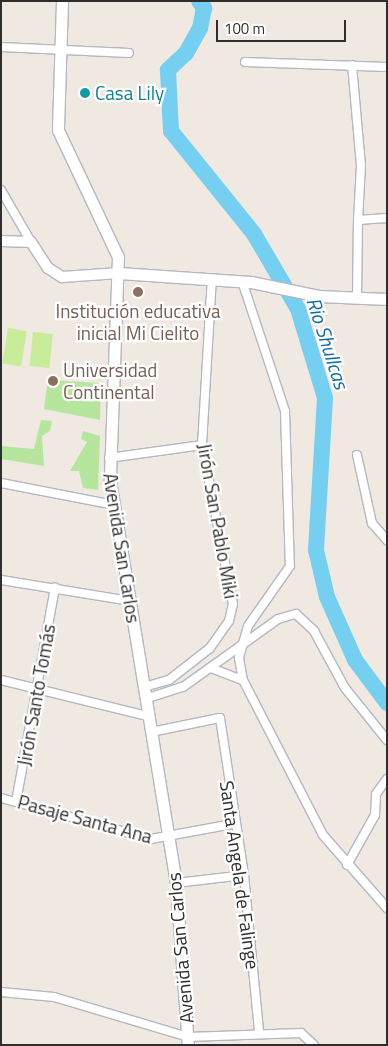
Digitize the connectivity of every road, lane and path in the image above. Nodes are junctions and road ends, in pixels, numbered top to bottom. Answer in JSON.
{"nodes":[{"id":1,"x":62,"y":1,"type":"edge"},
{"id":2,"x":1,"y":47,"type":"edge"},
{"id":3,"x":59,"y":50,"type":"junction"},
{"id":4,"x":129,"y":53,"type":"dead end"},
{"id":5,"x":245,"y":62,"type":"dead end"},
{"id":6,"x":352,"y":65,"type":"junction"},
{"id":7,"x":387,"y":67,"type":"edge"},
{"id":8,"x":1,"y":190,"type":"edge"},
{"id":9,"x":387,"y":218,"type":"edge"},
{"id":10,"x":358,"y":220,"type":"junction"},
{"id":11,"x":1,"y":241,"type":"edge"},
{"id":12,"x":31,"y":242,"type":"junction"},
{"id":13,"x":119,"y":273,"type":"junction"},
{"id":14,"x":212,"y":279,"type":"junction"},
{"id":15,"x":246,"y":281,"type":"junction"},
{"id":16,"x":387,"y":299,"type":"edge"},
{"id":17,"x":357,"y":300,"type":"junction"},
{"id":18,"x":202,"y":445,"type":"junction"},
{"id":19,"x":357,"y":454,"type":"dead end"},
{"id":20,"x":109,"y":458,"type":"junction"},
{"id":21,"x":1,"y":484,"type":"edge"},
{"id":22,"x":114,"y":506,"type":"junction"},
{"id":23,"x":387,"y":540,"type":"edge"},
{"id":24,"x":1,"y":580,"type":"edge"},
{"id":25,"x":55,"y":588,"type":"junction"},
{"id":26,"x":130,"y":600,"type":"junction"},
{"id":27,"x":243,"y":645,"type":"junction"},
{"id":28,"x":211,"y":668,"type":"junction"},
{"id":29,"x":1,"y":680,"type":"edge"},
{"id":30,"x":242,"y":680,"type":"junction"},
{"id":31,"x":37,"y":689,"type":"junction"},
{"id":32,"x":144,"y":693,"type":"junction"},
{"id":33,"x":148,"y":716,"type":"junction"},
{"id":34,"x":151,"y":732,"type":"junction"},
{"id":35,"x":387,"y":740,"type":"edge"},
{"id":36,"x":387,"y":779,"type":"edge"},
{"id":37,"x":1,"y":798,"type":"edge"},
{"id":38,"x":16,"y":802,"type":"junction"},
{"id":39,"x":233,"y":824,"type":"junction"},
{"id":40,"x":168,"y":838,"type":"junction"},
{"id":41,"x":348,"y":865,"type":"junction"},
{"id":42,"x":244,"y":874,"type":"junction"},
{"id":43,"x":176,"y":883,"type":"junction"},
{"id":44,"x":387,"y":908,"type":"edge"},
{"id":45,"x":1,"y":992,"type":"edge"},
{"id":46,"x":260,"y":1032,"type":"junction"},
{"id":47,"x":188,"y":1041,"type":"edge"},
{"id":48,"x":314,"y":1043,"type":"edge"}],
"edges":[{"from":1,"to":3,"type":"main road","name":"Avenida San Carlos"},
{"from":2,"to":3,"type":"street"},
{"from":3,"to":4,"type":"street"},
{"from":3,"to":13,"type":"main road","name":"Avenida San Carlos"},
{"from":5,"to":6,"type":"street"},
{"from":6,"to":7,"type":"street"},
{"from":6,"to":10,"type":"street"},
{"from":8,"to":12,"type":"street"},
{"from":9,"to":10,"type":"street"},
{"from":10,"to":17,"type":"street"},
{"from":11,"to":12,"type":"street"},
{"from":12,"to":13,"type":"street"},
{"from":13,"to":14,"type":"main road"},
{"from":13,"to":20,"type":"main road","name":"Avenida San Carlos"},
{"from":14,"to":15,"type":"main road"},
{"from":14,"to":18,"type":"street","name":"Jirón San Pablo Miki"},
{"from":15,"to":17,"type":"main road"},
{"from":15,"to":27,"type":"street"},
{"from":16,"to":17,"type":"main road"},
{"from":18,"to":20,"type":"street"},
{"from":18,"to":32,"type":"street","name":"Jirón San Pablo Miki"},
{"from":19,"to":23,"type":"street"},
{"from":20,"to":22,"type":"main road","name":"Avenida San Carlos"},
{"from":21,"to":22,"type":"street"},
{"from":22,"to":26,"type":"main road","name":"Avenida San Carlos"},
{"from":24,"to":25,"type":"street"},
{"from":25,"to":26,"type":"street"},
{"from":25,"to":31,"type":"street","name":"Jirón Santo Tomás"},
{"from":26,"to":32,"type":"main road","name":"Avenida San Carlos"},
{"from":27,"to":28,"type":"street"},
{"from":27,"to":30,"type":"street"},
{"from":27,"to":35,"type":"street"},
{"from":28,"to":30,"type":"street"},
{"from":28,"to":32,"type":"street"},
{"from":29,"to":31,"type":"street"},
{"from":30,"to":41,"type":"street"},
{"from":31,"to":33,"type":"street"},
{"from":31,"to":38,"type":"street","name":"Jirón Santo Tomás"},
{"from":32,"to":33,"type":"main road","name":"Avenida San Carlos"},
{"from":33,"to":34,"type":"main road","name":"Avenida San Carlos"},
{"from":34,"to":39,"type":"street","name":"Santa Angela de Falinge"},
{"from":34,"to":40,"type":"main road","name":"Avenida San Carlos"},
{"from":36,"to":41,"type":"street"},
{"from":37,"to":38,"type":"street","name":"Pasaje Santa Ana"},
{"from":38,"to":40,"type":"street","name":"Pasaje Santa Ana"},
{"from":39,"to":40,"type":"street","name":"Pasaje Santa Ana"},
{"from":39,"to":42,"type":"street","name":"Santa Angela de Falinge"},
{"from":40,"to":43,"type":"main road","name":"Avenida San Carlos"},
{"from":41,"to":44,"type":"street"},
{"from":42,"to":43,"type":"street"},
{"from":42,"to":46,"type":"street","name":"Santa Angela de Falinge"},
{"from":43,"to":47,"type":"main road","name":"Avenida San Carlos"},
{"from":45,"to":47,"type":"street"},
{"from":46,"to":47,"type":"street"},
{"from":46,"to":48,"type":"street"}]}
